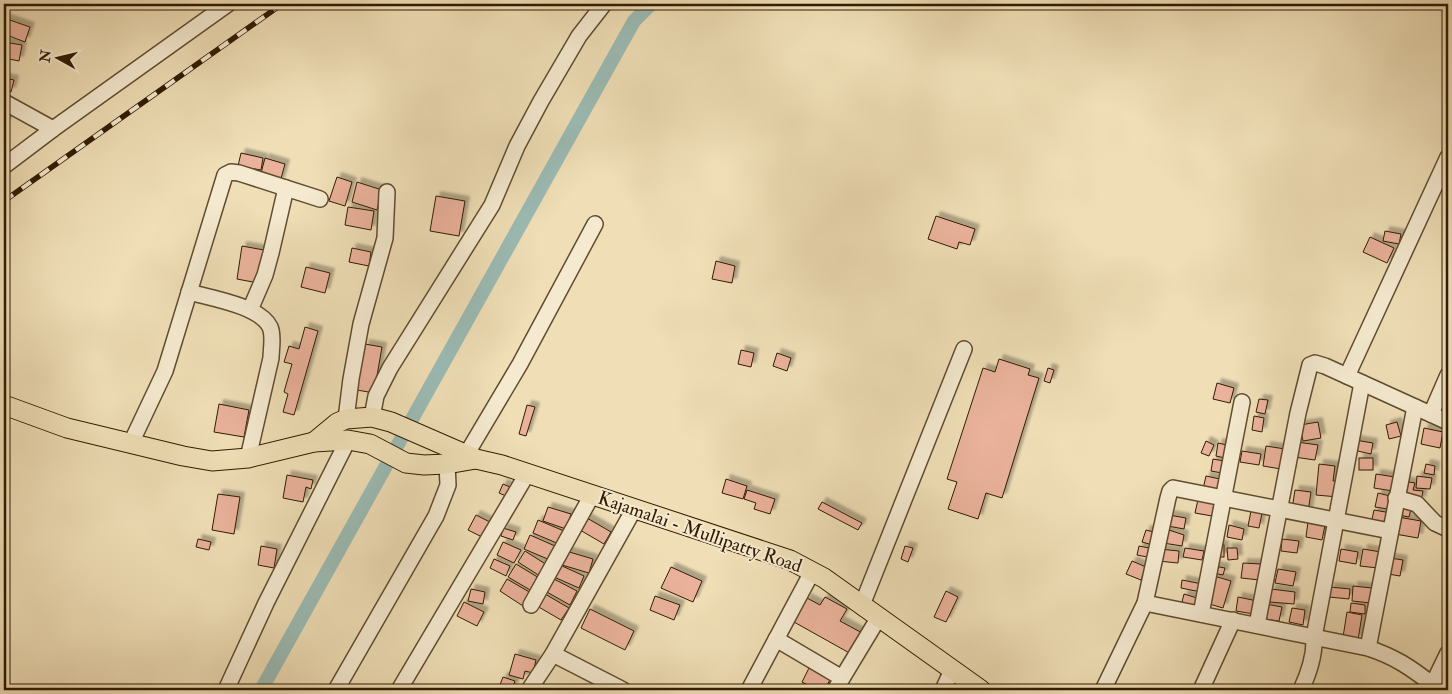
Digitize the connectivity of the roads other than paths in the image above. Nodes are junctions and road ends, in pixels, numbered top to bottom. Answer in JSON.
{"nodes":[{"id":1,"x":228,"y":4,"type":"edge"},
{"id":2,"x":604,"y":4,"type":"edge"},
{"id":3,"x":4,"y":102,"type":"edge"},
{"id":4,"x":53,"y":128,"type":"junction"},
{"id":5,"x":1448,"y":157,"type":"edge"},
{"id":6,"x":4,"y":166,"type":"edge"},
{"id":7,"x":286,"y":188,"type":"junction"},
{"id":8,"x":387,"y":192,"type":"dead end"},
{"id":9,"x":320,"y":199,"type":"dead end"},
{"id":10,"x":595,"y":224,"type":"dead end"},
{"id":11,"x":189,"y":292,"type":"junction"},
{"id":12,"x":250,"y":310,"type":"junction"},
{"id":13,"x":964,"y":349,"type":"dead end"},
{"id":14,"x":1347,"y":376,"type":"junction"},
{"id":15,"x":1448,"y":376,"type":"edge"},
{"id":16,"x":1362,"y":383,"type":"junction"},
{"id":17,"x":1242,"y":402,"type":"dead end"},
{"id":18,"x":4,"y":405,"type":"edge"},
{"id":19,"x":1416,"y":407,"type":"junction"},
{"id":20,"x":1431,"y":414,"type":"junction"},
{"id":21,"x":372,"y":417,"type":"junction"},
{"id":22,"x":346,"y":419,"type":"junction"},
{"id":23,"x":1448,"y":422,"type":"edge"},
{"id":24,"x":348,"y":440,"type":"junction"},
{"id":25,"x":314,"y":442,"type":"junction"},
{"id":26,"x":131,"y":443,"type":"junction"},
{"id":27,"x":471,"y":457,"type":"junction"},
{"id":28,"x":248,"y":458,"type":"junction"},
{"id":29,"x":447,"y":464,"type":"junction"},
{"id":30,"x":527,"y":474,"type":"junction"},
{"id":31,"x":592,"y":495,"type":"junction"},
{"id":32,"x":1224,"y":497,"type":"junction"},
{"id":33,"x":1396,"y":498,"type":"junction"},
{"id":34,"x":634,"y":509,"type":"junction"},
{"id":35,"x":1279,"y":509,"type":"junction"},
{"id":36,"x":1335,"y":520,"type":"junction"},
{"id":37,"x":1448,"y":529,"type":"edge"},
{"id":38,"x":1390,"y":531,"type":"junction"},
{"id":39,"x":812,"y":572,"type":"junction"},
{"id":40,"x":1145,"y":603,"type":"junction"},
{"id":41,"x":532,"y":605,"type":"dead end"},
{"id":42,"x":862,"y":605,"type":"junction"},
{"id":43,"x":1201,"y":614,"type":"junction"},
{"id":44,"x":879,"y":617,"type":"junction"},
{"id":45,"x":1233,"y":620,"type":"junction"},
{"id":46,"x":1257,"y":625,"type":"junction"},
{"id":47,"x":1314,"y":637,"type":"junction"},
{"id":48,"x":776,"y":639,"type":"junction"},
{"id":49,"x":1368,"y":648,"type":"junction"},
{"id":50,"x":1448,"y":652,"type":"edge"},
{"id":51,"x":553,"y":654,"type":"junction"},
{"id":52,"x":952,"y":670,"type":"junction"},
{"id":53,"x":838,"y":684,"type":"edge"},
{"id":54,"x":1432,"y":687,"type":"edge"},
{"id":55,"x":226,"y":690,"type":"edge"},
{"id":56,"x":336,"y":690,"type":"edge"},
{"id":57,"x":399,"y":690,"type":"edge"},
{"id":58,"x":530,"y":690,"type":"edge"},
{"id":59,"x":623,"y":690,"type":"edge"},
{"id":60,"x":749,"y":690,"type":"edge"},
{"id":61,"x":943,"y":690,"type":"edge"},
{"id":62,"x":980,"y":690,"type":"edge"},
{"id":63,"x":1103,"y":690,"type":"edge"},
{"id":64,"x":1201,"y":690,"type":"edge"},
{"id":65,"x":1301,"y":690,"type":"edge"}],
"edges":[{"from":1,"to":4,"type":"street"},
{"from":2,"to":21,"type":"street"},
{"from":3,"to":4,"type":"street"},
{"from":4,"to":6,"type":"street"},
{"from":5,"to":14,"type":"street"},
{"from":7,"to":9,"type":"street"},
{"from":7,"to":11,"type":"street"},
{"from":7,"to":12,"type":"street"},
{"from":8,"to":22,"type":"street"},
{"from":10,"to":27,"type":"street"},
{"from":11,"to":12,"type":"street"},
{"from":11,"to":26,"type":"street"},
{"from":12,"to":28,"type":"street"},
{"from":13,"to":42,"type":"street"},
{"from":14,"to":16,"type":"street"},
{"from":14,"to":35,"type":"street"},
{"from":15,"to":20,"type":"street"},
{"from":16,"to":19,"type":"street"},
{"from":16,"to":36,"type":"street"},
{"from":17,"to":32,"type":"street"},
{"from":18,"to":26,"type":"main road","name":"Kajamalai - Mullipatty Road"},
{"from":19,"to":20,"type":"street"},
{"from":19,"to":33,"type":"street"},
{"from":20,"to":23,"type":"street"},
{"from":21,"to":22,"type":"main road","name":"Kajamalai - Mullipatty Road"},
{"from":21,"to":27,"type":"main road","name":"Kajamalai - Mullipatty Road"},
{"from":22,"to":25,"type":"main road","name":"Kajamalai - Mullipatty Road"},
{"from":24,"to":25,"type":"main road","name":"Kajamalai - Mullipatty Road"},
{"from":24,"to":29,"type":"main road","name":"Kajamalai - Mullipatty Road"},
{"from":24,"to":55,"type":"street"},
{"from":25,"to":28,"type":"main road","name":"Kajamalai - Mullipatty Road"},
{"from":26,"to":28,"type":"main road","name":"Kajamalai - Mullipatty Road"},
{"from":27,"to":29,"type":"main road","name":"Kajamalai - Mullipatty Road"},
{"from":27,"to":30,"type":"main road","name":"Kajamalai - Mullipatty Road"},
{"from":29,"to":56,"type":"street"},
{"from":30,"to":31,"type":"main road","name":"Kajamalai - Mullipatty Road"},
{"from":30,"to":57,"type":"street"},
{"from":31,"to":34,"type":"main road","name":"Kajamalai - Mullipatty Road"},
{"from":31,"to":41,"type":"street"},
{"from":32,"to":35,"type":"street"},
{"from":32,"to":40,"type":"street"},
{"from":32,"to":43,"type":"street"},
{"from":33,"to":37,"type":"street"},
{"from":33,"to":38,"type":"street"},
{"from":34,"to":39,"type":"main road","name":"Kajamalai - Mullipatty Road"},
{"from":34,"to":51,"type":"street"},
{"from":35,"to":36,"type":"street"},
{"from":35,"to":46,"type":"street"},
{"from":36,"to":38,"type":"street"},
{"from":36,"to":47,"type":"street"},
{"from":38,"to":49,"type":"street"},
{"from":39,"to":42,"type":"main road","name":"Kajamalai - Mullipatty Road"},
{"from":39,"to":48,"type":"street"},
{"from":40,"to":43,"type":"street"},
{"from":40,"to":63,"type":"street"},
{"from":42,"to":44,"type":"main road","name":"Kajamalai - Mullipatty Road"},
{"from":43,"to":45,"type":"street"},
{"from":44,"to":52,"type":"main road","name":"Kajamalai - Mullipatty Road"},
{"from":44,"to":53,"type":"street"},
{"from":45,"to":46,"type":"street"},
{"from":45,"to":64,"type":"street"},
{"from":46,"to":47,"type":"street"},
{"from":47,"to":49,"type":"street"},
{"from":47,"to":65,"type":"street"},
{"from":48,"to":53,"type":"street"},
{"from":48,"to":60,"type":"street"},
{"from":49,"to":54,"type":"street"},
{"from":50,"to":54,"type":"street"},
{"from":51,"to":58,"type":"street"},
{"from":51,"to":59,"type":"street"},
{"from":52,"to":61,"type":"street"},
{"from":52,"to":62,"type":"main road","name":"Kajamalai - Mullipatty Road"}]}
